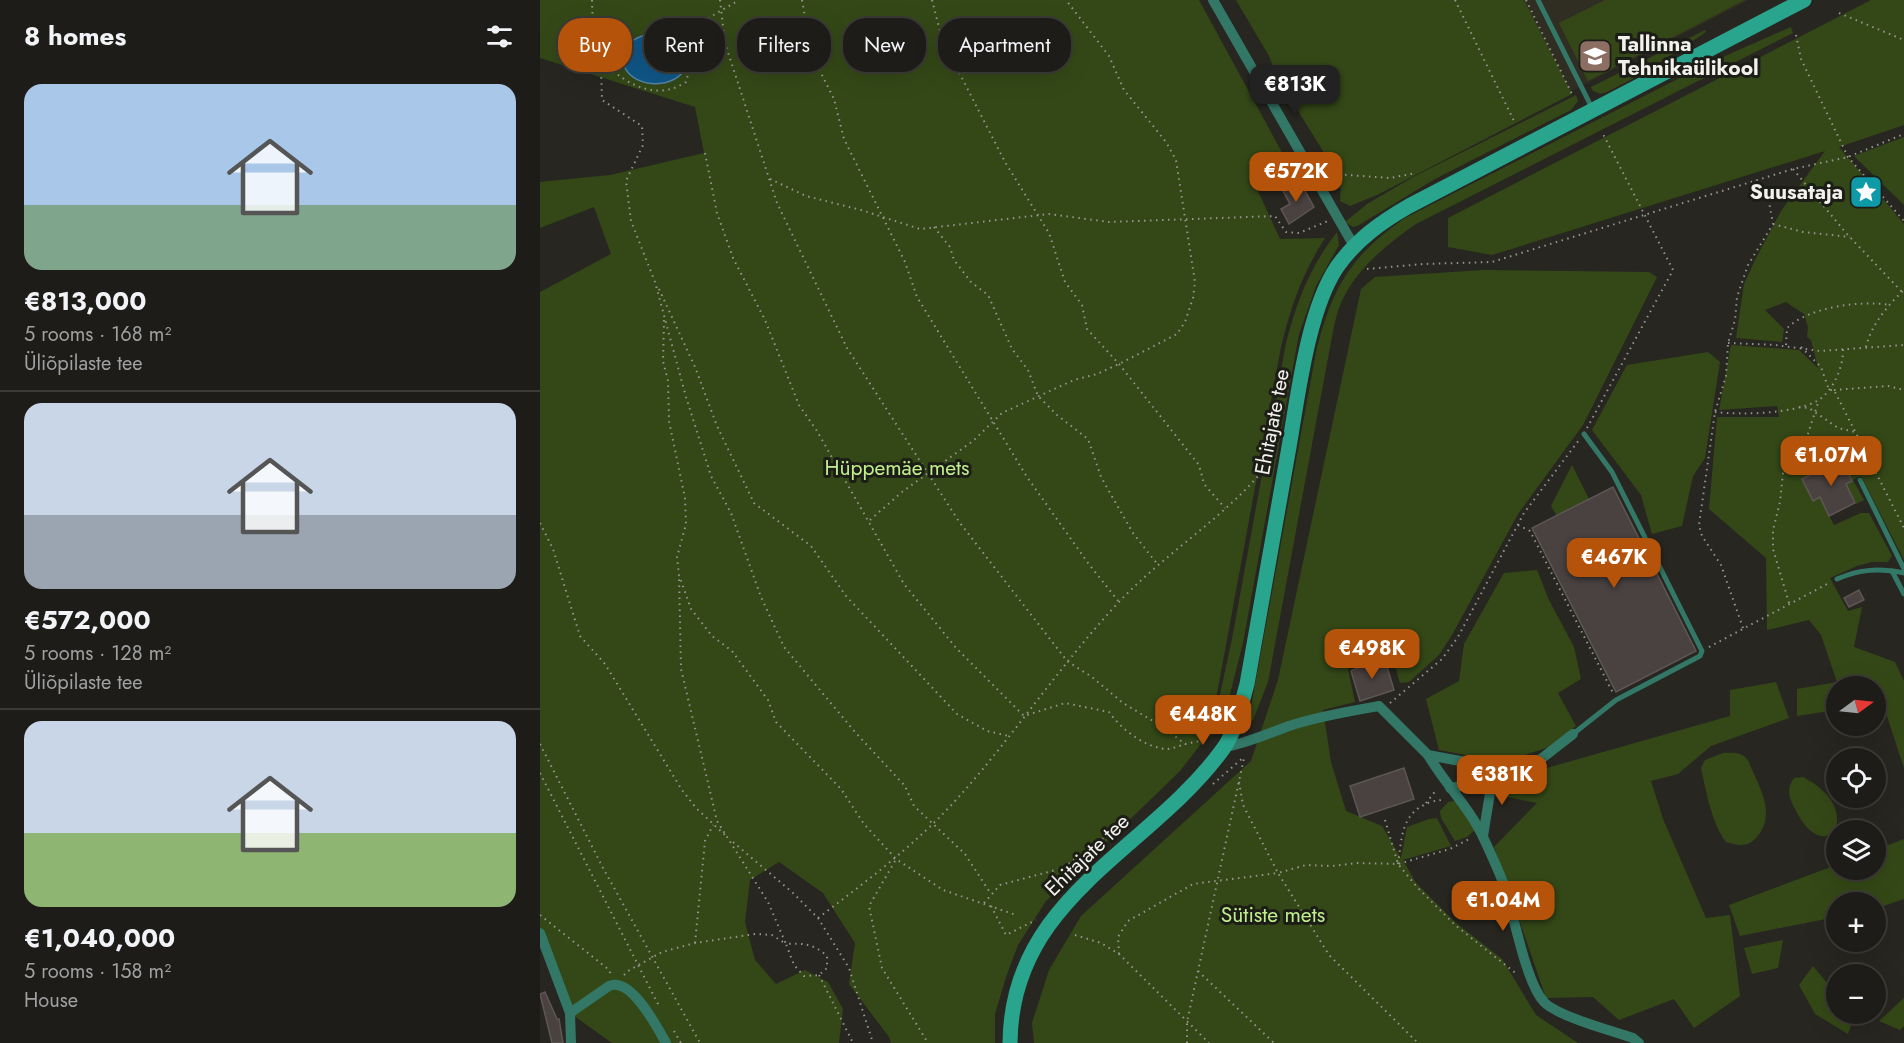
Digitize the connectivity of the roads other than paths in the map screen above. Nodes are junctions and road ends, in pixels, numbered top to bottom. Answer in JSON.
{"nodes":[{"id":1,"x":1213,"y":0,"type":"edge"},
{"id":2,"x":1538,"y":0,"type":"edge"},
{"id":3,"x":1804,"y":0,"type":"edge"},
{"id":4,"x":1593,"y":110,"type":"junction"},
{"id":5,"x":1354,"y":246,"type":"junction"},
{"id":6,"x":1584,"y":434,"type":"road end"},
{"id":7,"x":1860,"y":480,"type":"dead end"},
{"id":8,"x":1892,"y":571,"type":"junction"},
{"id":9,"x":1904,"y":571,"type":"edge"},
{"id":10,"x":1837,"y":579,"type":"road end"},
{"id":11,"x":1904,"y":594,"type":"edge"},
{"id":12,"x":1573,"y":734,"type":"joint"},
{"id":13,"x":1225,"y":747,"type":"junction"},
{"id":14,"x":1428,"y":755,"type":"junction"},
{"id":15,"x":1478,"y":765,"type":"junction"},
{"id":16,"x":1497,"y":768,"type":"junction"},
{"id":17,"x":1452,"y":790,"type":"junction"},
{"id":18,"x":1481,"y":833,"type":"junction"},
{"id":19,"x":540,"y":933,"type":"edge"},
{"id":20,"x":570,"y":1012,"type":"junction"},
{"id":21,"x":571,"y":1043,"type":"edge"},
{"id":22,"x":666,"y":1043,"type":"edge"},
{"id":23,"x":1010,"y":1043,"type":"edge"},
{"id":24,"x":1639,"y":1043,"type":"edge"}],
"edges":[{"from":1,"to":5,"type":"street"},
{"from":2,"to":4,"type":"lane"},
{"from":3,"to":4,"type":"main road","name":"Ehitajate tee"},
{"from":4,"to":5,"type":"main road","name":"Ehitajate tee"},
{"from":5,"to":13,"type":"main road","name":"Ehitajate tee"},
{"from":6,"to":12,"type":"lane"},
{"from":7,"to":9,"type":"lane"},
{"from":8,"to":9,"type":"lane"},
{"from":8,"to":10,"type":"lane"},
{"from":8,"to":11,"type":"lane"},
{"from":12,"to":16,"type":"street"},
{"from":13,"to":14,"type":"street"},
{"from":13,"to":23,"type":"main road","name":"Ehitajate tee"},
{"from":14,"to":15,"type":"street"},
{"from":14,"to":17,"type":"street"},
{"from":15,"to":16,"type":"street"},
{"from":15,"to":17,"type":"street"},
{"from":16,"to":18,"type":"street"},
{"from":17,"to":18,"type":"street"},
{"from":18,"to":24,"type":"street"},
{"from":19,"to":20,"type":"street"},
{"from":20,"to":21,"type":"street"},
{"from":20,"to":22,"type":"street"}]}
